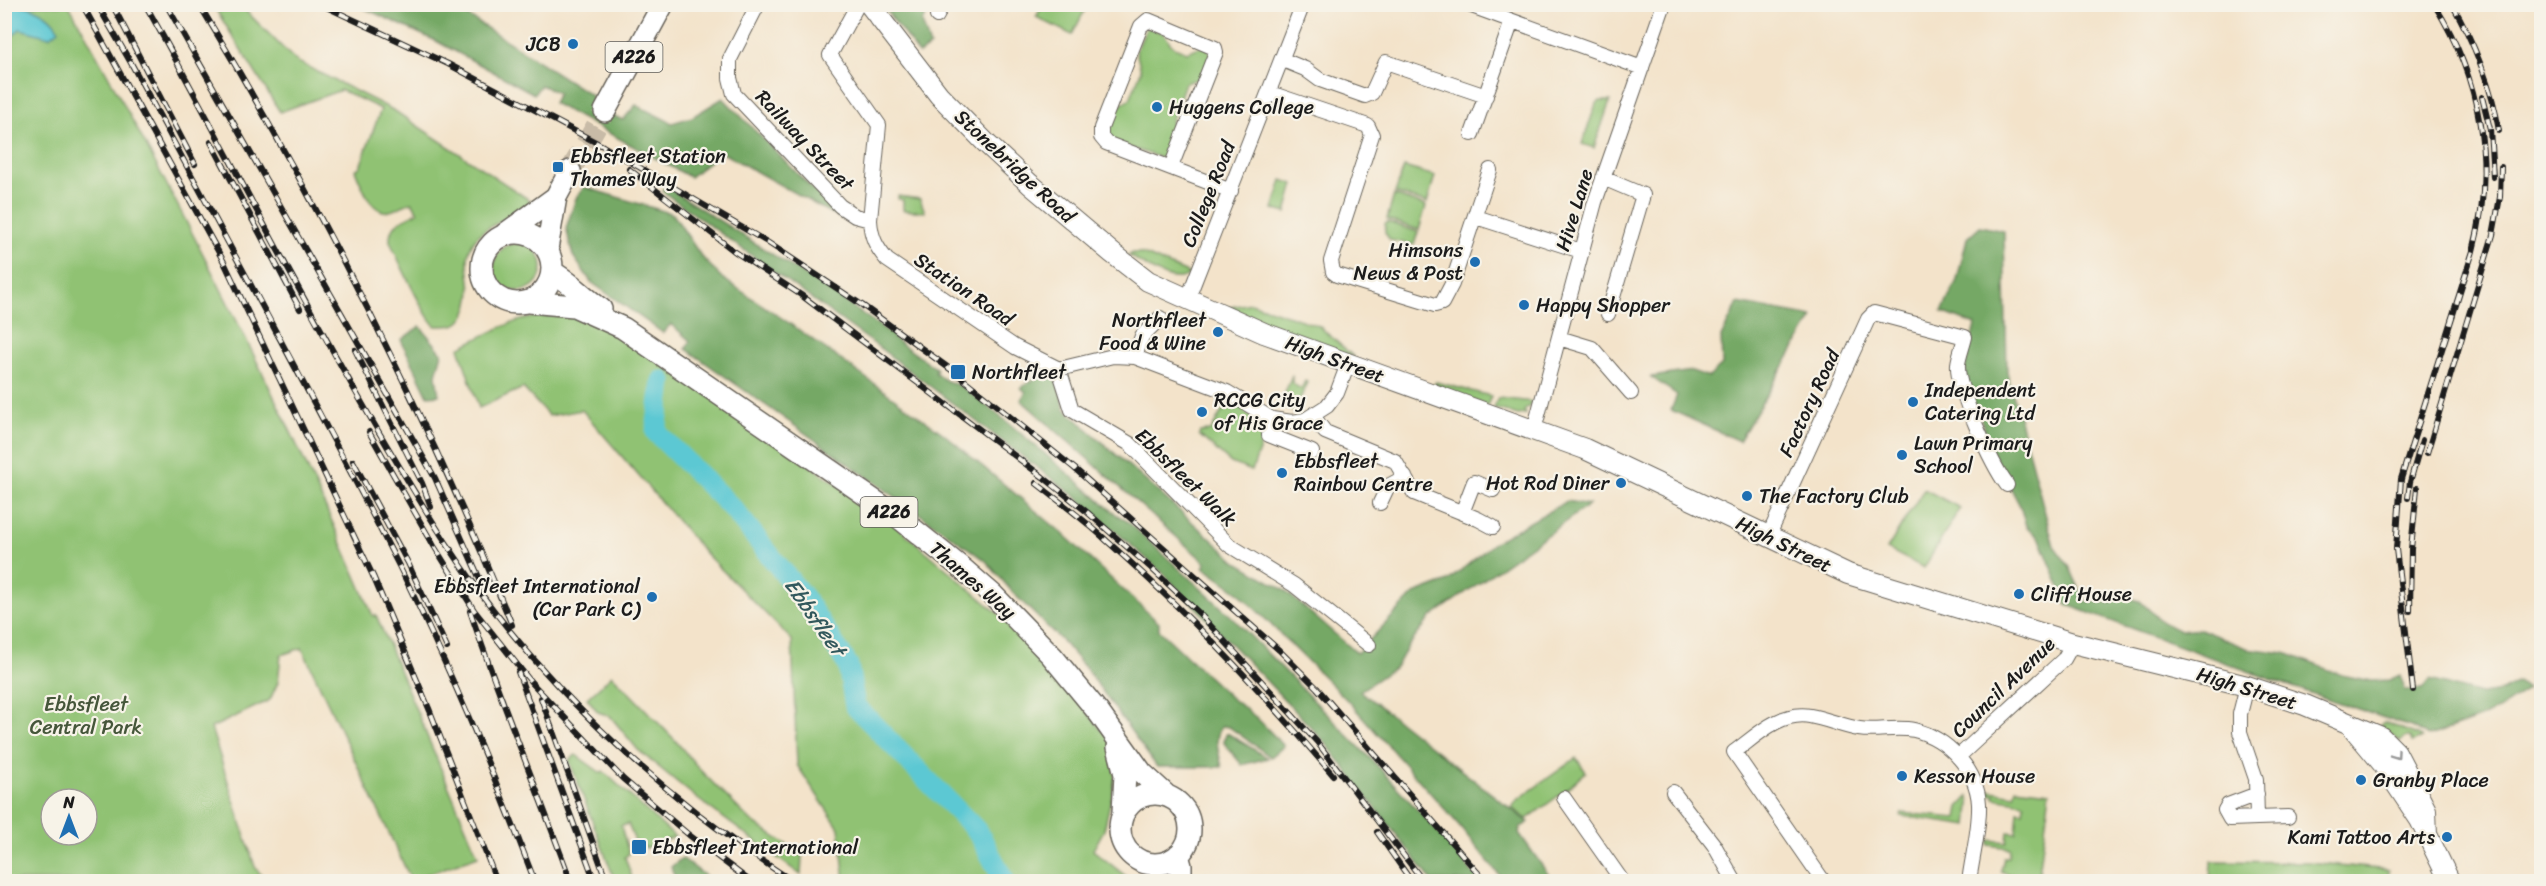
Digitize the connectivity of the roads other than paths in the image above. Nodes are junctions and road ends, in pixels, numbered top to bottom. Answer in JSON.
{"nodes":[{"id":1,"x":663,"y":4,"type":"edge"},
{"id":2,"x":758,"y":4,"type":"edge"},
{"id":3,"x":858,"y":4,"type":"edge"},
{"id":4,"x":869,"y":4,"type":"edge"},
{"id":5,"x":1303,"y":4,"type":"edge"},
{"id":6,"x":1466,"y":4,"type":"edge"},
{"id":7,"x":1664,"y":4,"type":"edge"},
{"id":8,"x":1512,"y":21,"type":"junction"},
{"id":9,"x":1283,"y":60,"type":"junction"},
{"id":10,"x":1641,"y":68,"type":"junction"},
{"id":11,"x":1270,"y":93,"type":"junction"},
{"id":12,"x":1486,"y":96,"type":"junction"},
{"id":13,"x":605,"y":111,"type":"tunnel mouth"},
{"id":14,"x":1472,"y":134,"type":"dead end"},
{"id":15,"x":1171,"y":167,"type":"junction"},
{"id":16,"x":1490,"y":170,"type":"dead end"},
{"id":17,"x":570,"y":171,"type":"tunnel mouth"},
{"id":18,"x":1603,"y":178,"type":"junction"},
{"id":19,"x":1231,"y":191,"type":"junction"},
{"id":20,"x":556,"y":197,"type":"junction"},
{"id":21,"x":1476,"y":218,"type":"junction"},
{"id":22,"x":870,"y":220,"type":"junction"},
{"id":23,"x":504,"y":235,"type":"junction"},
{"id":24,"x":547,"y":249,"type":"junction"},
{"id":25,"x":1581,"y":251,"type":"junction"},
{"id":26,"x":552,"y":272,"type":"junction"},
{"id":27,"x":1188,"y":298,"type":"junction"},
{"id":28,"x":529,"y":302,"type":"junction"},
{"id":29,"x":1608,"y":314,"type":"dead end"},
{"id":30,"x":1160,"y":318,"type":"dead end"},
{"id":31,"x":623,"y":328,"type":"junction"},
{"id":32,"x":1558,"y":338,"type":"junction"},
{"id":33,"x":1135,"y":357,"type":"junction"},
{"id":34,"x":1348,"y":364,"type":"junction"},
{"id":35,"x":1059,"y":369,"type":"junction"},
{"id":36,"x":1631,"y":393,"type":"dead end"},
{"id":37,"x":1314,"y":417,"type":"junction"},
{"id":38,"x":1272,"y":419,"type":"junction"},
{"id":39,"x":1534,"y":430,"type":"junction"},
{"id":40,"x":1312,"y":452,"type":"dead end"},
{"id":41,"x":1405,"y":477,"type":"junction"},
{"id":42,"x":2007,"y":485,"type":"dead end"},
{"id":43,"x":1493,"y":490,"type":"dead end"},
{"id":44,"x":1380,"y":503,"type":"dead end"},
{"id":45,"x":1462,"y":513,"type":"junction"},
{"id":46,"x":1493,"y":528,"type":"dead end"},
{"id":47,"x":1768,"y":537,"type":"junction"},
{"id":48,"x":2073,"y":643,"type":"junction"},
{"id":49,"x":1369,"y":645,"type":"dead end"},
{"id":50,"x":2247,"y":686,"type":"junction"},
{"id":51,"x":2349,"y":724,"type":"junction"},
{"id":52,"x":1117,"y":739,"type":"junction"},
{"id":53,"x":1958,"y":757,"type":"junction"},
{"id":54,"x":1673,"y":792,"type":"dead end"},
{"id":55,"x":1165,"y":794,"type":"junction"},
{"id":56,"x":2257,"y":794,"type":"junction"},
{"id":57,"x":1564,"y":798,"type":"dead end"},
{"id":58,"x":1123,"y":812,"type":"junction"},
{"id":59,"x":2257,"y":818,"type":"junction"},
{"id":60,"x":2288,"y":818,"type":"dead end"},
{"id":61,"x":2427,"y":836,"type":"junction"},
{"id":62,"x":1178,"y":855,"type":"junction"},
{"id":63,"x":1148,"y":863,"type":"junction"},
{"id":64,"x":2444,"y":879,"type":"edge"},
{"id":65,"x":1157,"y":882,"type":"edge"},
{"id":66,"x":1181,"y":882,"type":"edge"},
{"id":67,"x":1623,"y":882,"type":"edge"},
{"id":68,"x":1735,"y":882,"type":"edge"},
{"id":69,"x":1824,"y":882,"type":"edge"},
{"id":70,"x":1969,"y":882,"type":"edge"}],
"edges":[{"from":1,"to":13,"type":"main road","number":"A226"},
{"from":2,"to":22,"type":"street","name":"Railway Street"},
{"from":3,"to":22,"type":"street","name":"Station Road"},
{"from":4,"to":27,"type":"main road","name":"Stonebridge Road"},
{"from":5,"to":9,"type":"street","name":"College Road"},
{"from":6,"to":8,"type":"street"},
{"from":7,"to":10,"type":"street","name":"Hive Lane"},
{"from":8,"to":10,"type":"street"},
{"from":8,"to":12,"type":"street"},
{"from":9,"to":11,"type":"street","name":"College Road"},
{"from":9,"to":12,"type":"street"},
{"from":10,"to":18,"type":"street","name":"Hive Lane"},
{"from":11,"to":19,"type":"street","name":"College Road"},
{"from":11,"to":21,"type":"street"},
{"from":12,"to":14,"type":"street"},
{"from":15,"to":15,"type":"street"},
{"from":15,"to":19,"type":"street"},
{"from":16,"to":21,"type":"street"},
{"from":17,"to":20,"type":"main road","number":"A226"},
{"from":18,"to":25,"type":"street","name":"Hive Lane"},
{"from":18,"to":29,"type":"street"},
{"from":19,"to":27,"type":"street","name":"College Road"},
{"from":20,"to":23,"type":"main road","number":"A226"},
{"from":20,"to":24,"type":"main road","number":"A226"},
{"from":21,"to":25,"type":"street"},
{"from":22,"to":35,"type":"street","name":"Station Road"},
{"from":23,"to":24,"type":"main road"},
{"from":23,"to":28,"type":"main road","number":"A226"},
{"from":24,"to":26,"type":"main road","number":"A226"},
{"from":25,"to":32,"type":"street","name":"Hive Lane"},
{"from":26,"to":28,"type":"main road"},
{"from":26,"to":31,"type":"main road","name":"Thames Way","number":"A226"},
{"from":27,"to":34,"type":"main road","name":"High Street"},
{"from":28,"to":31,"type":"main road","name":"Thames Way","number":"A226"},
{"from":30,"to":33,"type":"street"},
{"from":31,"to":52,"type":"main road","name":"Thames Way","number":"A226"},
{"from":32,"to":36,"type":"street"},
{"from":32,"to":39,"type":"street","name":"Hive Lane"},
{"from":33,"to":35,"type":"street"},
{"from":33,"to":38,"type":"street"},
{"from":34,"to":37,"type":"street"},
{"from":34,"to":39,"type":"main road","name":"High Street"},
{"from":35,"to":49,"type":"street","name":"Ebbsfleet Walk"},
{"from":37,"to":38,"type":"street"},
{"from":37,"to":41,"type":"street"},
{"from":38,"to":40,"type":"street"},
{"from":39,"to":47,"type":"main road","name":"High Street"},
{"from":41,"to":44,"type":"street"},
{"from":41,"to":45,"type":"street"},
{"from":42,"to":47,"type":"street","name":"Factory Road"},
{"from":43,"to":45,"type":"street"},
{"from":45,"to":46,"type":"street"},
{"from":47,"to":48,"type":"main road","name":"High Street"},
{"from":48,"to":50,"type":"main road","name":"High Street"},
{"from":48,"to":53,"type":"street","name":"Council Avenue"},
{"from":50,"to":51,"type":"main road","name":"High Street"},
{"from":50,"to":56,"type":"street"},
{"from":51,"to":61,"type":"main road","name":"High Street"},
{"from":51,"to":61,"type":"main road","one_way":true},
{"from":52,"to":55,"type":"main road","name":"Thames Way","number":"A226"},
{"from":52,"to":58,"type":"main road","name":"Thames Way","number":"A226"},
{"from":53,"to":69,"type":"street"},
{"from":53,"to":70,"type":"street"},
{"from":54,"to":68,"type":"street"},
{"from":55,"to":58,"type":"main road"},
{"from":55,"to":62,"type":"main road"},
{"from":56,"to":59,"type":"street"},
{"from":56,"to":59,"type":"street"},
{"from":57,"to":67,"type":"street"},
{"from":58,"to":63,"type":"main road"},
{"from":59,"to":60,"type":"street"},
{"from":61,"to":64,"type":"main road","name":"High Street"},
{"from":62,"to":63,"type":"main road"},
{"from":62,"to":66,"type":"main road"},
{"from":63,"to":65,"type":"main road"}]}
